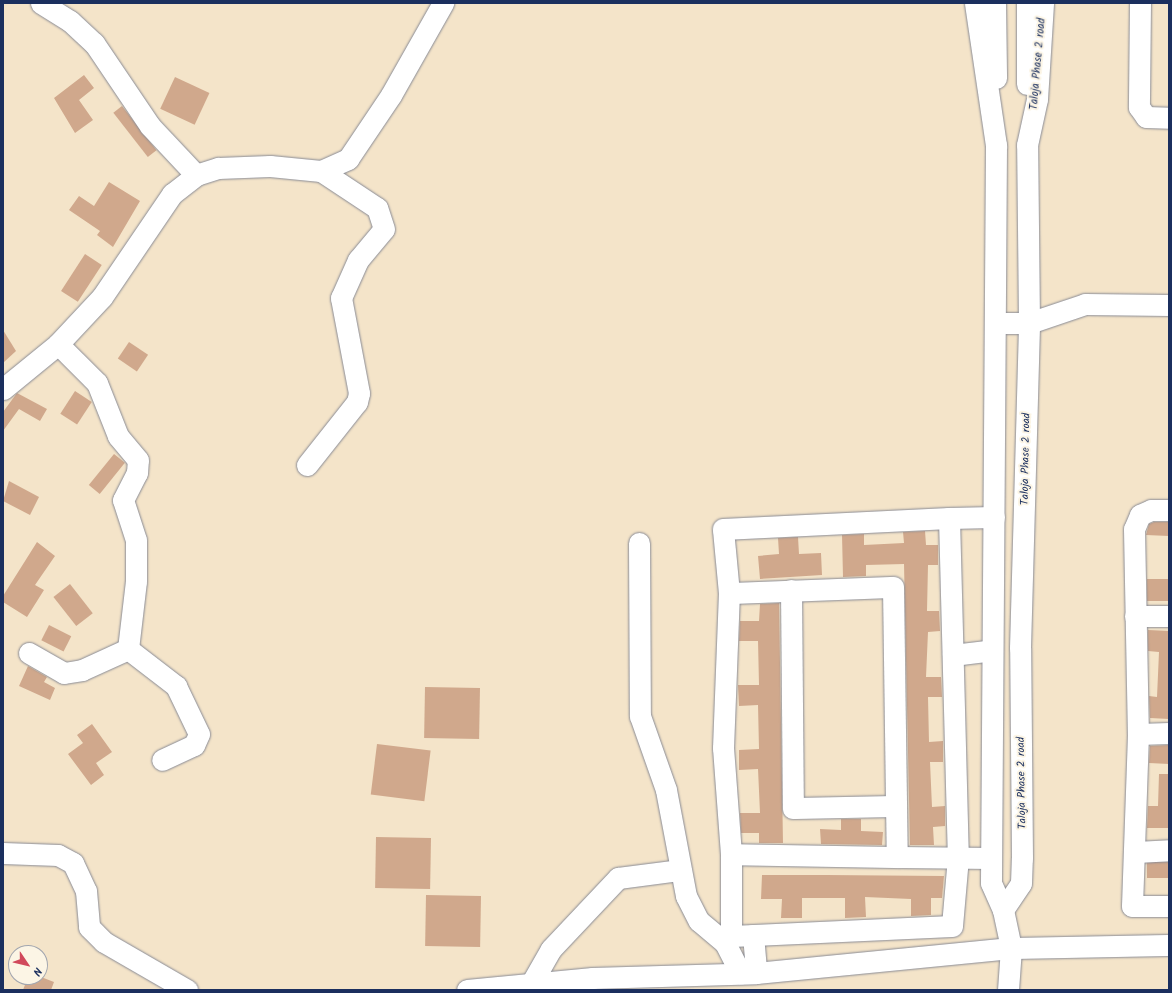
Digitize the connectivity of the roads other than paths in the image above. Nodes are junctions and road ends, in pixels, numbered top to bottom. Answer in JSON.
{"nodes":[{"id":1,"x":42,"y":3,"type":"edge"},
{"id":2,"x":444,"y":3,"type":"edge"},
{"id":3,"x":976,"y":3,"type":"edge"},
{"id":4,"x":995,"y":3,"type":"edge"},
{"id":5,"x":1026,"y":3,"type":"edge"},
{"id":6,"x":1043,"y":3,"type":"edge"},
{"id":7,"x":1140,"y":3,"type":"edge"},
{"id":8,"x":1169,"y":118,"type":"edge"},
{"id":9,"x":996,"y":144,"type":"junction"},
{"id":10,"x":1027,"y":145,"type":"junction"},
{"id":11,"x":322,"y":171,"type":"junction"},
{"id":12,"x":196,"y":175,"type":"junction"},
{"id":13,"x":1169,"y":305,"type":"edge"},
{"id":14,"x":997,"y":323,"type":"junction"},
{"id":15,"x":1029,"y":323,"type":"junction"},
{"id":16,"x":58,"y":344,"type":"junction"},
{"id":17,"x":3,"y":389,"type":"edge"},
{"id":18,"x":307,"y":465,"type":"dead end"},
{"id":19,"x":1169,"y":510,"type":"edge"},
{"id":20,"x":994,"y":517,"type":"junction"},
{"id":21,"x":948,"y":518,"type":"junction"},
{"id":22,"x":639,"y":543,"type":"dead end"},
{"id":23,"x":791,"y":590,"type":"junction"},
{"id":24,"x":729,"y":593,"type":"junction"},
{"id":25,"x":1135,"y":616,"type":"junction"},
{"id":26,"x":1169,"y":616,"type":"edge"},
{"id":27,"x":128,"y":649,"type":"junction"},
{"id":28,"x":991,"y":650,"type":"junction"},
{"id":29,"x":29,"y":653,"type":"dead end"},
{"id":30,"x":953,"y":655,"type":"junction"},
{"id":31,"x":1169,"y":733,"type":"edge"},
{"id":32,"x":1138,"y":734,"type":"junction"},
{"id":33,"x":162,"y":760,"type":"dead end"},
{"id":34,"x":896,"y":806,"type":"junction"},
{"id":35,"x":1169,"y":850,"type":"edge"},
{"id":36,"x":3,"y":852,"type":"edge"},
{"id":37,"x":1136,"y":852,"type":"junction"},
{"id":38,"x":730,"y":854,"type":"junction"},
{"id":39,"x":897,"y":857,"type":"junction"},
{"id":40,"x":958,"y":857,"type":"junction"},
{"id":41,"x":991,"y":858,"type":"junction"},
{"id":42,"x":680,"y":870,"type":"junction"},
{"id":43,"x":1169,"y":906,"type":"edge"},
{"id":44,"x":1003,"y":910,"type":"junction"},
{"id":45,"x":753,"y":935,"type":"junction"},
{"id":46,"x":1169,"y":945,"type":"edge"},
{"id":47,"x":1011,"y":948,"type":"junction"},
{"id":48,"x":748,"y":973,"type":"junction"},
{"id":49,"x":531,"y":984,"type":"junction"},
{"id":50,"x":592,"y":984,"type":"edge"},
{"id":51,"x":562,"y":986,"type":"edge"},
{"id":52,"x":187,"y":990,"type":"edge"},
{"id":53,"x":468,"y":990,"type":"edge"},
{"id":54,"x":1008,"y":990,"type":"edge"}],
"edges":[{"from":1,"to":12,"type":"street"},
{"from":2,"to":11,"type":"street"},
{"from":3,"to":9,"type":"street"},
{"from":4,"to":9,"type":"street"},
{"from":5,"to":10,"type":"street"},
{"from":6,"to":10,"type":"street","name":"Taloja Phase 2 road"},
{"from":7,"to":8,"type":"street"},
{"from":9,"to":14,"type":"street"},
{"from":10,"to":15,"type":"street","name":"Taloja Phase 2 road"},
{"from":11,"to":12,"type":"street"},
{"from":11,"to":18,"type":"street"},
{"from":12,"to":16,"type":"street"},
{"from":13,"to":15,"type":"street"},
{"from":14,"to":15,"type":"street"},
{"from":14,"to":20,"type":"street"},
{"from":15,"to":44,"type":"street","name":"Taloja Phase 2 road"},
{"from":16,"to":17,"type":"street"},
{"from":16,"to":27,"type":"street"},
{"from":19,"to":25,"type":"street"},
{"from":20,"to":21,"type":"street"},
{"from":20,"to":28,"type":"street"},
{"from":21,"to":24,"type":"street"},
{"from":21,"to":30,"type":"street"},
{"from":22,"to":42,"type":"street"},
{"from":23,"to":24,"type":"street"},
{"from":23,"to":34,"type":"street"},
{"from":23,"to":34,"type":"street"},
{"from":24,"to":38,"type":"street"},
{"from":25,"to":26,"type":"street"},
{"from":25,"to":32,"type":"street"},
{"from":27,"to":29,"type":"street"},
{"from":27,"to":33,"type":"street"},
{"from":28,"to":30,"type":"street"},
{"from":28,"to":41,"type":"street"},
{"from":30,"to":40,"type":"street"},
{"from":31,"to":32,"type":"street"},
{"from":32,"to":37,"type":"street"},
{"from":34,"to":39,"type":"street"},
{"from":35,"to":37,"type":"street"},
{"from":36,"to":52,"type":"street"},
{"from":37,"to":43,"type":"street"},
{"from":38,"to":39,"type":"street"},
{"from":38,"to":45,"type":"street"},
{"from":39,"to":40,"type":"street"},
{"from":40,"to":41,"type":"street"},
{"from":40,"to":45,"type":"street"},
{"from":41,"to":44,"type":"street"},
{"from":42,"to":48,"type":"street"},
{"from":42,"to":49,"type":"street"},
{"from":44,"to":47,"type":"street"},
{"from":45,"to":48,"type":"street"},
{"from":46,"to":47,"type":"street"},
{"from":47,"to":48,"type":"street"},
{"from":47,"to":54,"type":"street"},
{"from":48,"to":50,"type":"street"},
{"from":49,"to":51,"type":"street"},
{"from":49,"to":53,"type":"street"},
{"from":50,"to":51,"type":"street"}]}
